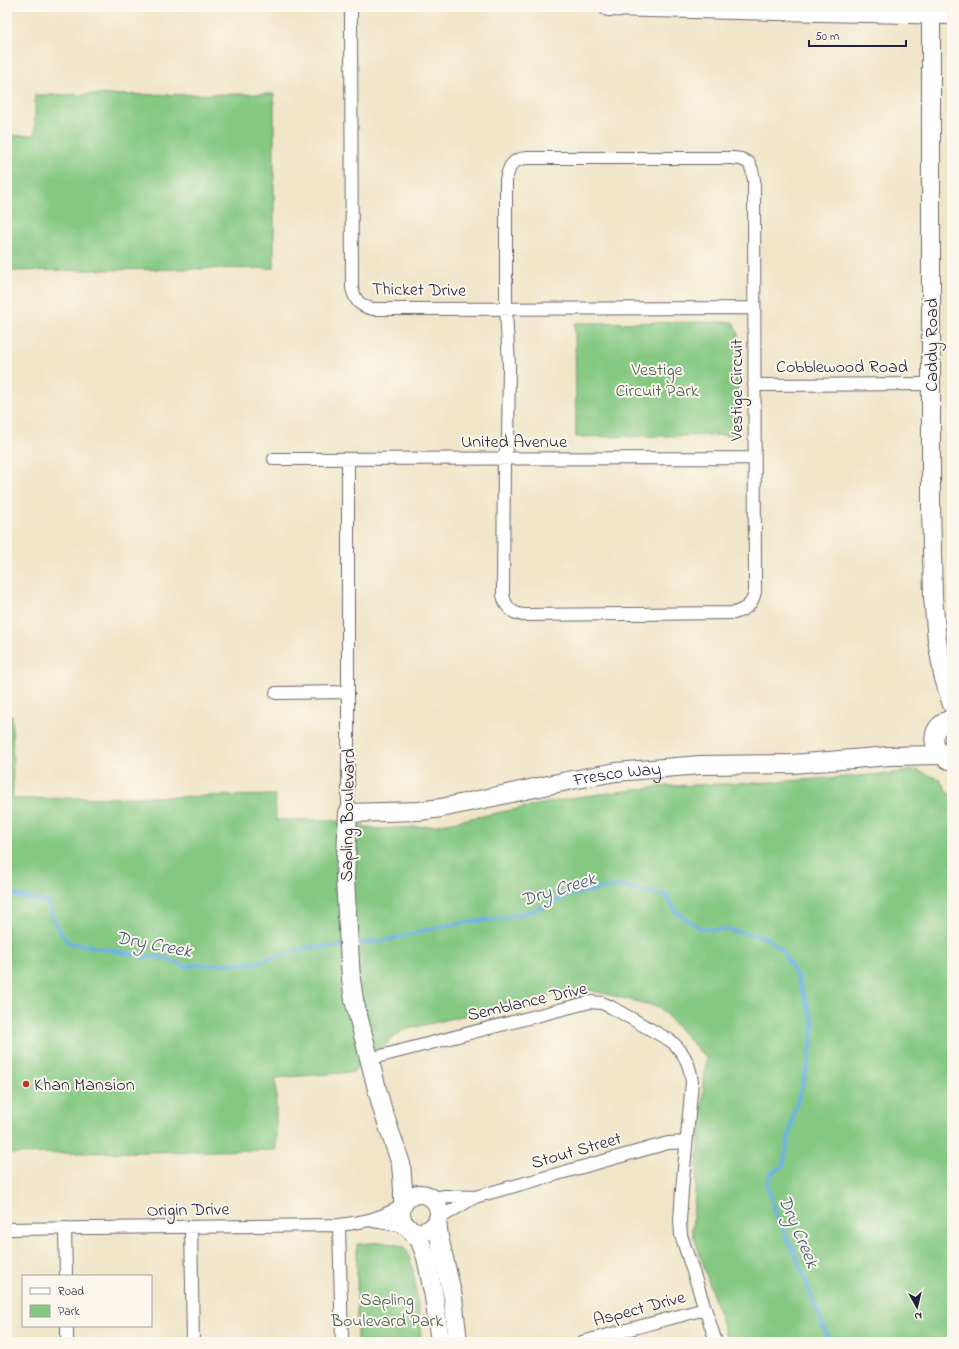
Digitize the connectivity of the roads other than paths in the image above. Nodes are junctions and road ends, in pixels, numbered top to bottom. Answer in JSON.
{"nodes":[{"id":1,"x":351,"y":7,"type":"edge"},
{"id":2,"x":608,"y":7,"type":"edge"},
{"id":3,"x":690,"y":8,"type":"edge"},
{"id":4,"x":931,"y":14,"type":"junction"},
{"id":5,"x":952,"y":15,"type":"edge"},
{"id":6,"x":754,"y":308,"type":"junction"},
{"id":7,"x":506,"y":309,"type":"junction"},
{"id":8,"x":931,"y":384,"type":"junction"},
{"id":9,"x":754,"y":385,"type":"junction"},
{"id":10,"x":504,"y":458,"type":"junction"},
{"id":11,"x":754,"y":458,"type":"junction"},
{"id":12,"x":274,"y":459,"type":"dead end"},
{"id":13,"x":348,"y":459,"type":"junction"},
{"id":14,"x":942,"y":675,"type":"junction"},
{"id":15,"x":348,"y":692,"type":"junction"},
{"id":16,"x":276,"y":693,"type":"dead end"},
{"id":17,"x":952,"y":705,"type":"edge"},
{"id":18,"x":942,"y":725,"type":"edge"},
{"id":19,"x":889,"y":756,"type":"junction"},
{"id":20,"x":947,"y":761,"type":"edge"},
{"id":21,"x":348,"y":813,"type":"junction"},
{"id":22,"x":369,"y":1059,"type":"junction"},
{"id":23,"x":686,"y":1142,"type":"junction"},
{"id":24,"x":401,"y":1164,"type":"junction"},
{"id":25,"x":430,"y":1197,"type":"junction"},
{"id":26,"x":475,"y":1197,"type":"junction"},
{"id":27,"x":402,"y":1205,"type":"junction"},
{"id":28,"x":438,"y":1220,"type":"junction"},
{"id":29,"x":370,"y":1221,"type":"junction"},
{"id":30,"x":339,"y":1225,"type":"junction"},
{"id":31,"x":191,"y":1226,"type":"junction"},
{"id":32,"x":66,"y":1228,"type":"junction"},
{"id":33,"x":408,"y":1228,"type":"junction"},
{"id":34,"x":7,"y":1229,"type":"edge"},
{"id":35,"x":66,"y":1275,"type":"edge"},
{"id":36,"x":705,"y":1309,"type":"junction"},
{"id":37,"x":67,"y":1327,"type":"edge"},
{"id":38,"x":68,"y":1342,"type":"edge"},
{"id":39,"x":193,"y":1342,"type":"edge"},
{"id":40,"x":342,"y":1342,"type":"edge"},
{"id":41,"x":440,"y":1342,"type":"edge"},
{"id":42,"x":458,"y":1342,"type":"edge"},
{"id":43,"x":582,"y":1342,"type":"edge"},
{"id":44,"x":716,"y":1342,"type":"edge"}],
"edges":[{"from":1,"to":7,"type":"street","name":"Thicket Drive"},
{"from":2,"to":3,"type":"street"},
{"from":3,"to":4,"type":"street"},
{"from":4,"to":5,"type":"street"},
{"from":4,"to":8,"type":"street","name":"Caddy Road"},
{"from":6,"to":7,"type":"street","name":"Thicket Drive"},
{"from":6,"to":7,"type":"street","name":"Vestige Circuit"},
{"from":6,"to":9,"type":"street","name":"Vestige Circuit"},
{"from":7,"to":10,"type":"street","name":"Vestige Circuit"},
{"from":8,"to":9,"type":"street","name":"Cobblewood Road"},
{"from":8,"to":14,"type":"street","name":"Caddy Road"},
{"from":9,"to":11,"type":"street","name":"Vestige Circuit"},
{"from":10,"to":11,"type":"street","name":"United Avenue"},
{"from":10,"to":11,"type":"street","name":"Vestige Circuit"},
{"from":10,"to":13,"type":"street","name":"United Avenue"},
{"from":12,"to":13,"type":"street","name":"United Avenue"},
{"from":13,"to":15,"type":"street","name":"Sapling Boulevard"},
{"from":14,"to":17,"type":"street","name":"Caddy Road"},
{"from":14,"to":18,"type":"street","name":"Caddy Road"},
{"from":15,"to":16,"type":"street"},
{"from":15,"to":21,"type":"street","name":"Sapling Boulevard"},
{"from":18,"to":19,"type":"street","name":"Fresco Way"},
{"from":18,"to":20,"type":"street","name":"Caddy Road"},
{"from":19,"to":20,"type":"street","name":"Fresco Way"},
{"from":19,"to":21,"type":"street","name":"Fresco Way"},
{"from":21,"to":22,"type":"street","name":"Sapling Boulevard"},
{"from":22,"to":23,"type":"street","name":"Semblance Drive"},
{"from":22,"to":24,"type":"street","name":"Sapling Boulevard"},
{"from":23,"to":26,"type":"street","name":"Stout Street"},
{"from":23,"to":36,"type":"street","name":"Semblance Drive"},
{"from":24,"to":25,"type":"street","name":"Sapling Boulevard"},
{"from":24,"to":27,"type":"street","name":"Sapling Boulevard"},
{"from":25,"to":26,"type":"street","name":"Stout Street"},
{"from":25,"to":27,"type":"street"},
{"from":25,"to":28,"type":"street"},
{"from":26,"to":28,"type":"street","name":"Stout Street"},
{"from":27,"to":29,"type":"street","name":"Origin Drive"},
{"from":27,"to":33,"type":"street"},
{"from":28,"to":33,"type":"street"},
{"from":28,"to":42,"type":"street"},
{"from":29,"to":30,"type":"street","name":"Origin Drive"},
{"from":29,"to":33,"type":"street","name":"Origin Drive"},
{"from":30,"to":31,"type":"street","name":"Origin Drive"},
{"from":30,"to":40,"type":"street"},
{"from":31,"to":32,"type":"street","name":"Origin Drive"},
{"from":31,"to":39,"type":"street"},
{"from":32,"to":34,"type":"street","name":"Origin Drive"},
{"from":32,"to":35,"type":"street"},
{"from":33,"to":41,"type":"street"},
{"from":36,"to":43,"type":"street","name":"Aspect Drive"},
{"from":36,"to":44,"type":"street","name":"Semblance Drive"},
{"from":37,"to":38,"type":"street"}]}
